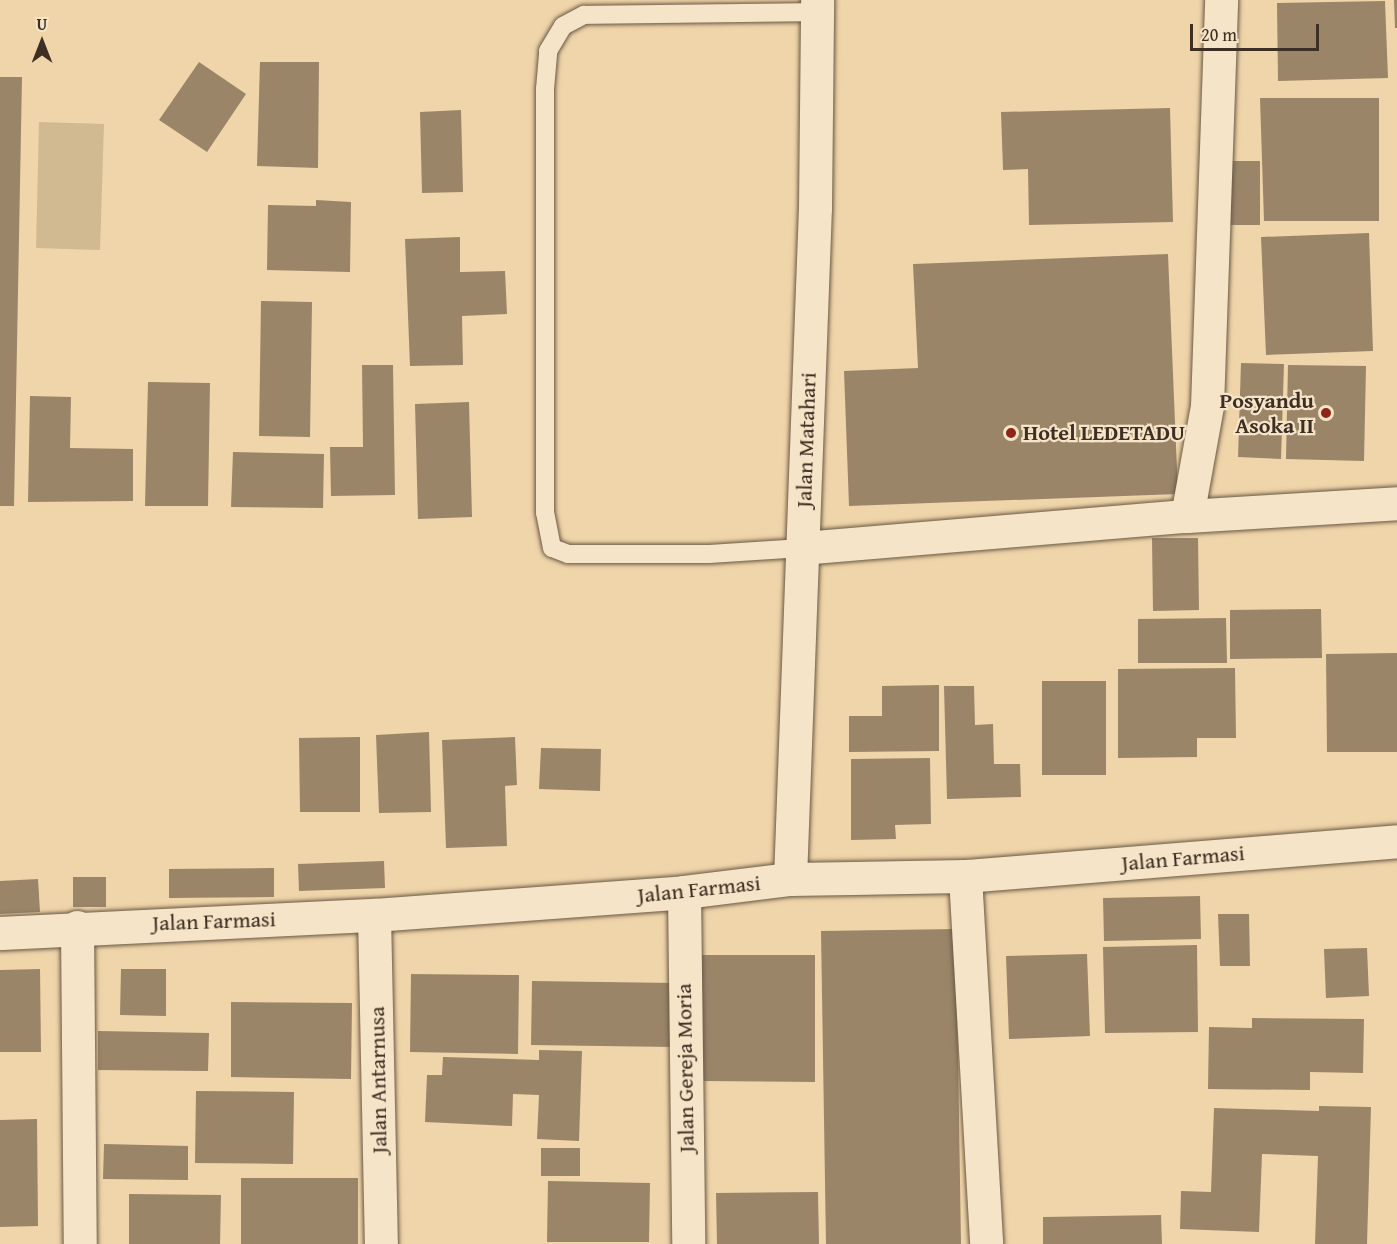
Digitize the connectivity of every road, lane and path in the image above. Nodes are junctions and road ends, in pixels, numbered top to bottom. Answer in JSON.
{"nodes":[{"id":1,"x":1221,"y":0,"type":"edge"},
{"id":2,"x":816,"y":6,"type":"edge"},
{"id":3,"x":1397,"y":503,"type":"edge"},
{"id":4,"x":1187,"y":516,"type":"junction"},
{"id":5,"x":802,"y":548,"type":"junction"},
{"id":6,"x":1397,"y":840,"type":"edge"},
{"id":7,"x":965,"y":876,"type":"junction"},
{"id":8,"x":790,"y":879,"type":"junction"},
{"id":9,"x":684,"y":892,"type":"junction"},
{"id":10,"x":374,"y":915,"type":"junction"},
{"id":11,"x":77,"y":927,"type":"junction"},
{"id":12,"x":0,"y":933,"type":"edge"},
{"id":13,"x":80,"y":1244,"type":"edge"},
{"id":14,"x":381,"y":1244,"type":"edge"},
{"id":15,"x":688,"y":1244,"type":"edge"},
{"id":16,"x":986,"y":1244,"type":"edge"}],
"edges":[{"from":1,"to":4,"type":"street"},
{"from":2,"to":5,"type":"street","name":"Jalan Matahari"},
{"from":2,"to":5,"type":"lane"},
{"from":3,"to":4,"type":"street"},
{"from":4,"to":5,"type":"street"},
{"from":5,"to":8,"type":"street","name":"Jalan Matahari"},
{"from":6,"to":7,"type":"street","name":"Jalan Farmasi"},
{"from":7,"to":8,"type":"street","name":"Jalan Farmasi"},
{"from":7,"to":16,"type":"street"},
{"from":8,"to":9,"type":"street","name":"Jalan Farmasi"},
{"from":9,"to":10,"type":"street","name":"Jalan Farmasi"},
{"from":9,"to":15,"type":"street","name":"Jalan Gereja Moria"},
{"from":10,"to":11,"type":"street","name":"Jalan Farmasi"},
{"from":10,"to":14,"type":"street","name":"Jalan Antarnusa"},
{"from":11,"to":12,"type":"street","name":"Jalan Farmasi"},
{"from":11,"to":13,"type":"street"}]}
